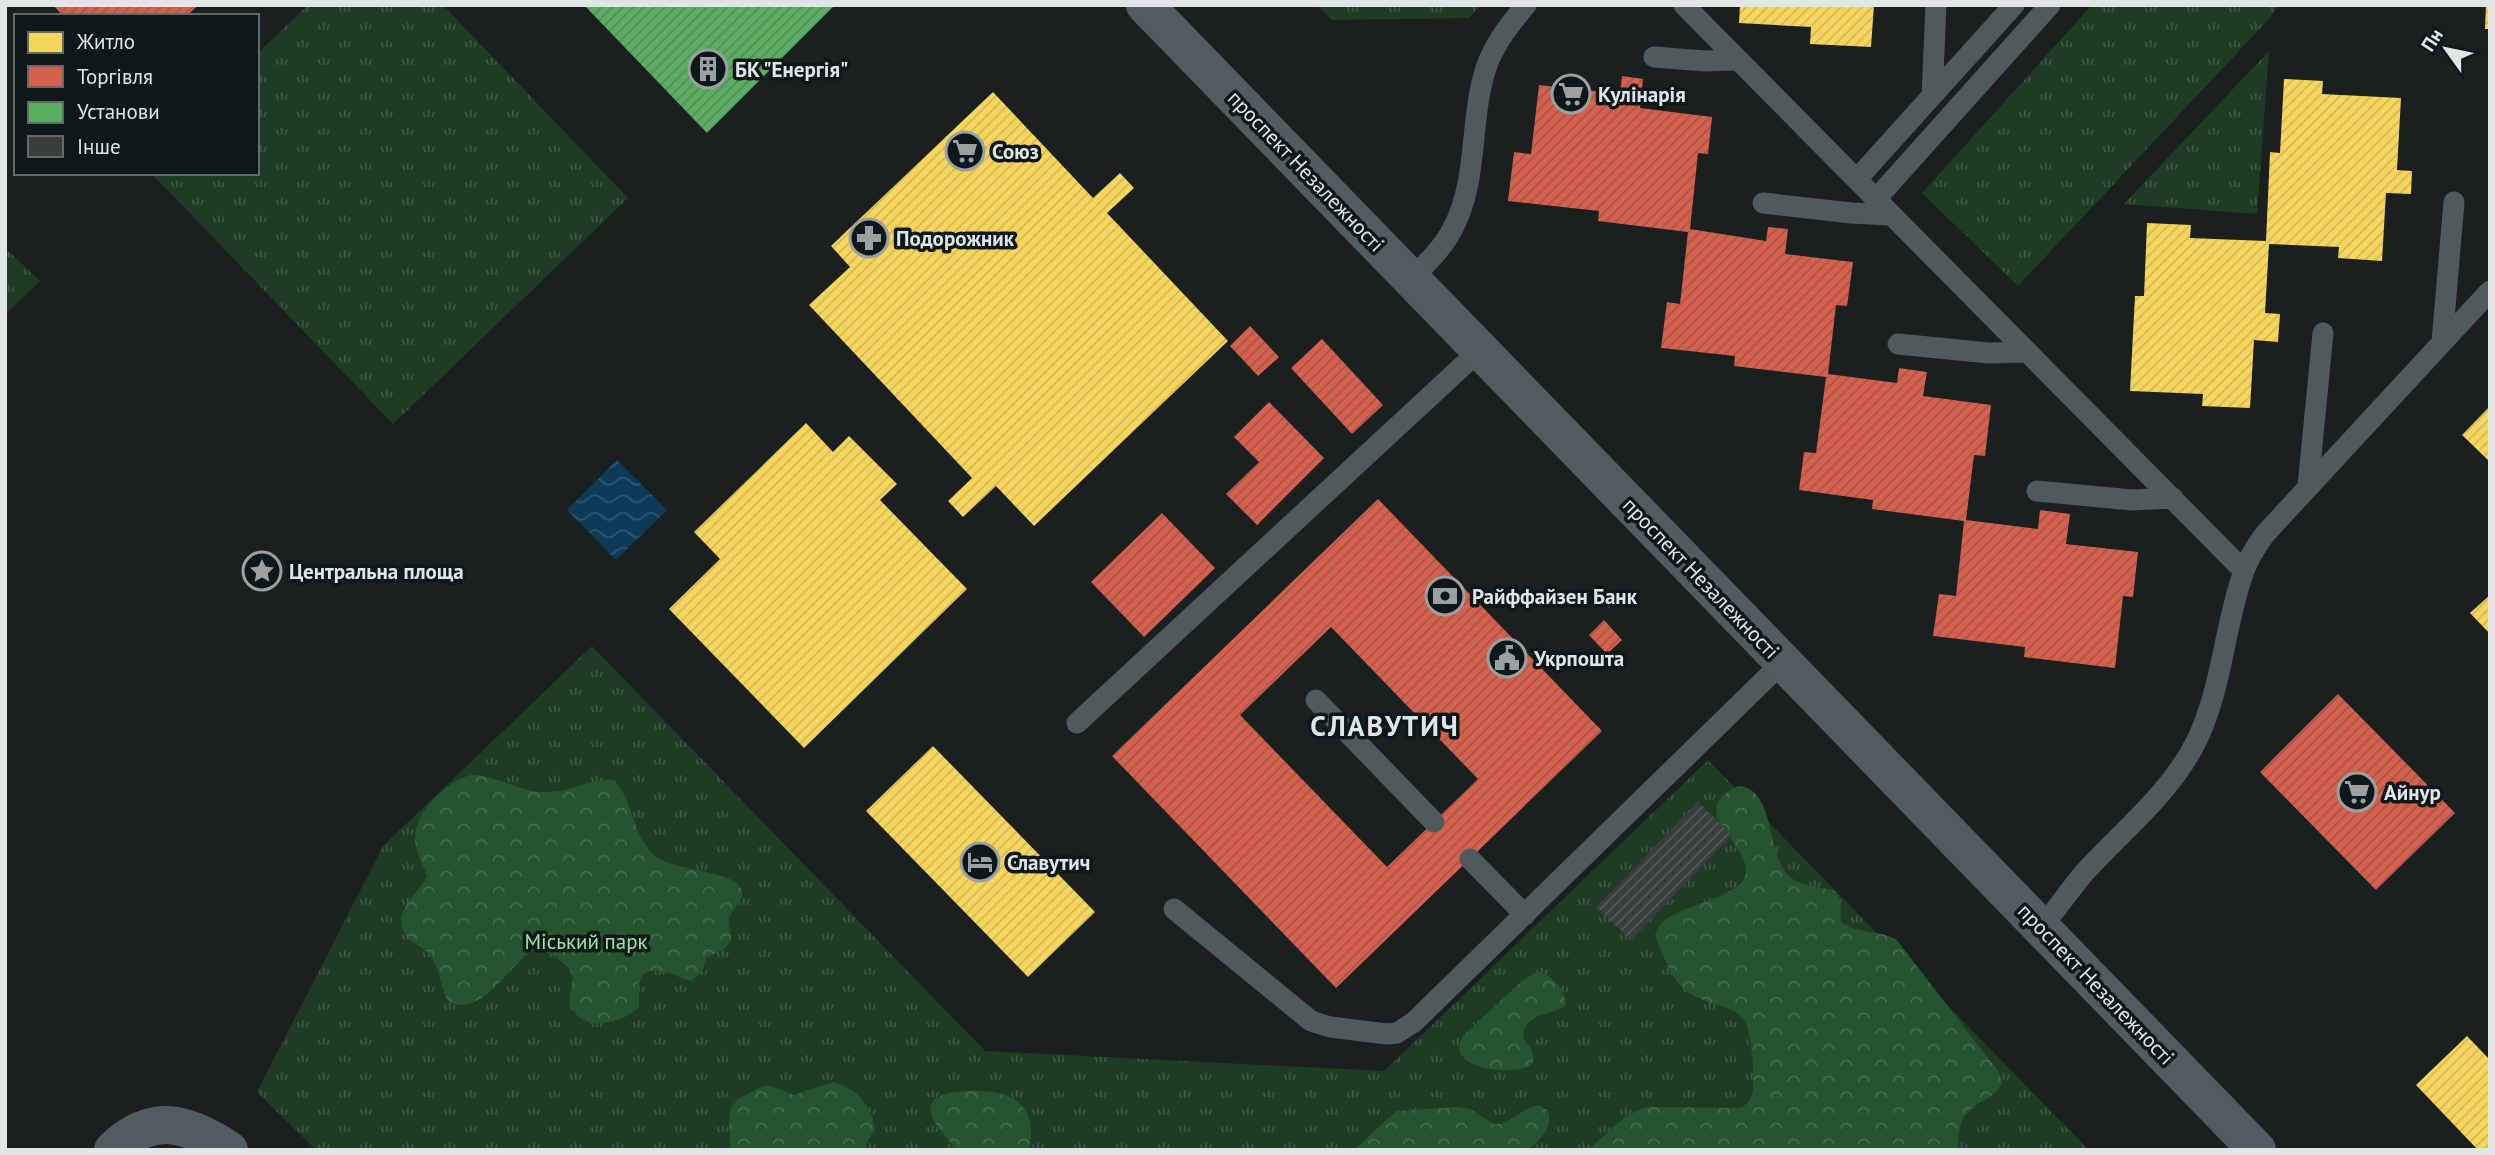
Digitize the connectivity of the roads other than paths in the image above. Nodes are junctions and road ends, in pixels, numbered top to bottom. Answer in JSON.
{"nodes":[{"id":1,"x":1145,"y":5,"type":"edge"},
{"id":2,"x":1526,"y":5,"type":"edge"},
{"id":3,"x":1684,"y":5,"type":"edge"},
{"id":4,"x":1936,"y":5,"type":"edge"},
{"id":5,"x":2014,"y":5,"type":"edge"},
{"id":6,"x":2050,"y":5,"type":"edge"},
{"id":7,"x":1654,"y":57,"type":"dead end"},
{"id":8,"x":1738,"y":60,"type":"junction"},
{"id":9,"x":1932,"y":96,"type":"junction"},
{"id":10,"x":1857,"y":179,"type":"junction"},
{"id":11,"x":1876,"y":199,"type":"junction"},
{"id":12,"x":2454,"y":202,"type":"dead end"},
{"id":13,"x":1763,"y":203,"type":"dead end"},
{"id":14,"x":1892,"y":215,"type":"junction"},
{"id":15,"x":1411,"y":279,"type":"junction"},
{"id":16,"x":2490,"y":291,"type":"edge"},
{"id":17,"x":2323,"y":333,"type":"dead end"},
{"id":18,"x":2442,"y":342,"type":"junction"},
{"id":19,"x":1898,"y":344,"type":"dead end"},
{"id":20,"x":1480,"y":350,"type":"junction"},
{"id":21,"x":2028,"y":352,"type":"junction"},
{"id":22,"x":2308,"y":486,"type":"junction"},
{"id":23,"x":2037,"y":491,"type":"dead end"},
{"id":24,"x":2173,"y":498,"type":"junction"},
{"id":25,"x":2244,"y":571,"type":"junction"},
{"id":26,"x":1783,"y":662,"type":"junction"},
{"id":27,"x":1316,"y":700,"type":"dead end"},
{"id":28,"x":1077,"y":723,"type":"dead end"},
{"id":29,"x":1434,"y":822,"type":"dead end"},
{"id":30,"x":1470,"y":859,"type":"dead end"},
{"id":31,"x":1174,"y":909,"type":"dead end"},
{"id":32,"x":1525,"y":915,"type":"junction"},
{"id":33,"x":2041,"y":928,"type":"junction"},
{"id":34,"x":113,"y":1150,"type":"edge"},
{"id":35,"x":229,"y":1150,"type":"edge"},
{"id":36,"x":2257,"y":1150,"type":"edge"}],
"edges":[{"from":1,"to":15,"type":"street","name":"проспект Незалежності"},
{"from":2,"to":15,"type":"lane"},
{"from":3,"to":8,"type":"lane"},
{"from":4,"to":9,"type":"lane"},
{"from":5,"to":9,"type":"lane"},
{"from":6,"to":11,"type":"lane"},
{"from":7,"to":8,"type":"lane"},
{"from":8,"to":10,"type":"lane"},
{"from":9,"to":10,"type":"lane"},
{"from":10,"to":11,"type":"lane"},
{"from":11,"to":14,"type":"lane"},
{"from":12,"to":18,"type":"lane"},
{"from":13,"to":14,"type":"lane"},
{"from":14,"to":21,"type":"lane"},
{"from":15,"to":20,"type":"street","name":"проспект Незалежності"},
{"from":16,"to":18,"type":"lane"},
{"from":17,"to":22,"type":"lane"},
{"from":18,"to":22,"type":"lane"},
{"from":19,"to":21,"type":"lane"},
{"from":20,"to":26,"type":"street","name":"проспект Незалежності"},
{"from":20,"to":28,"type":"lane"},
{"from":21,"to":24,"type":"lane"},
{"from":22,"to":25,"type":"lane"},
{"from":23,"to":24,"type":"lane"},
{"from":24,"to":25,"type":"lane"},
{"from":25,"to":33,"type":"lane"},
{"from":26,"to":32,"type":"lane"},
{"from":26,"to":33,"type":"street","name":"проспект Незалежності"},
{"from":27,"to":29,"type":"lane"},
{"from":30,"to":32,"type":"lane"},
{"from":31,"to":32,"type":"lane"},
{"from":33,"to":36,"type":"street","name":"проспект Незалежності"},
{"from":34,"to":35,"type":"street"}]}
